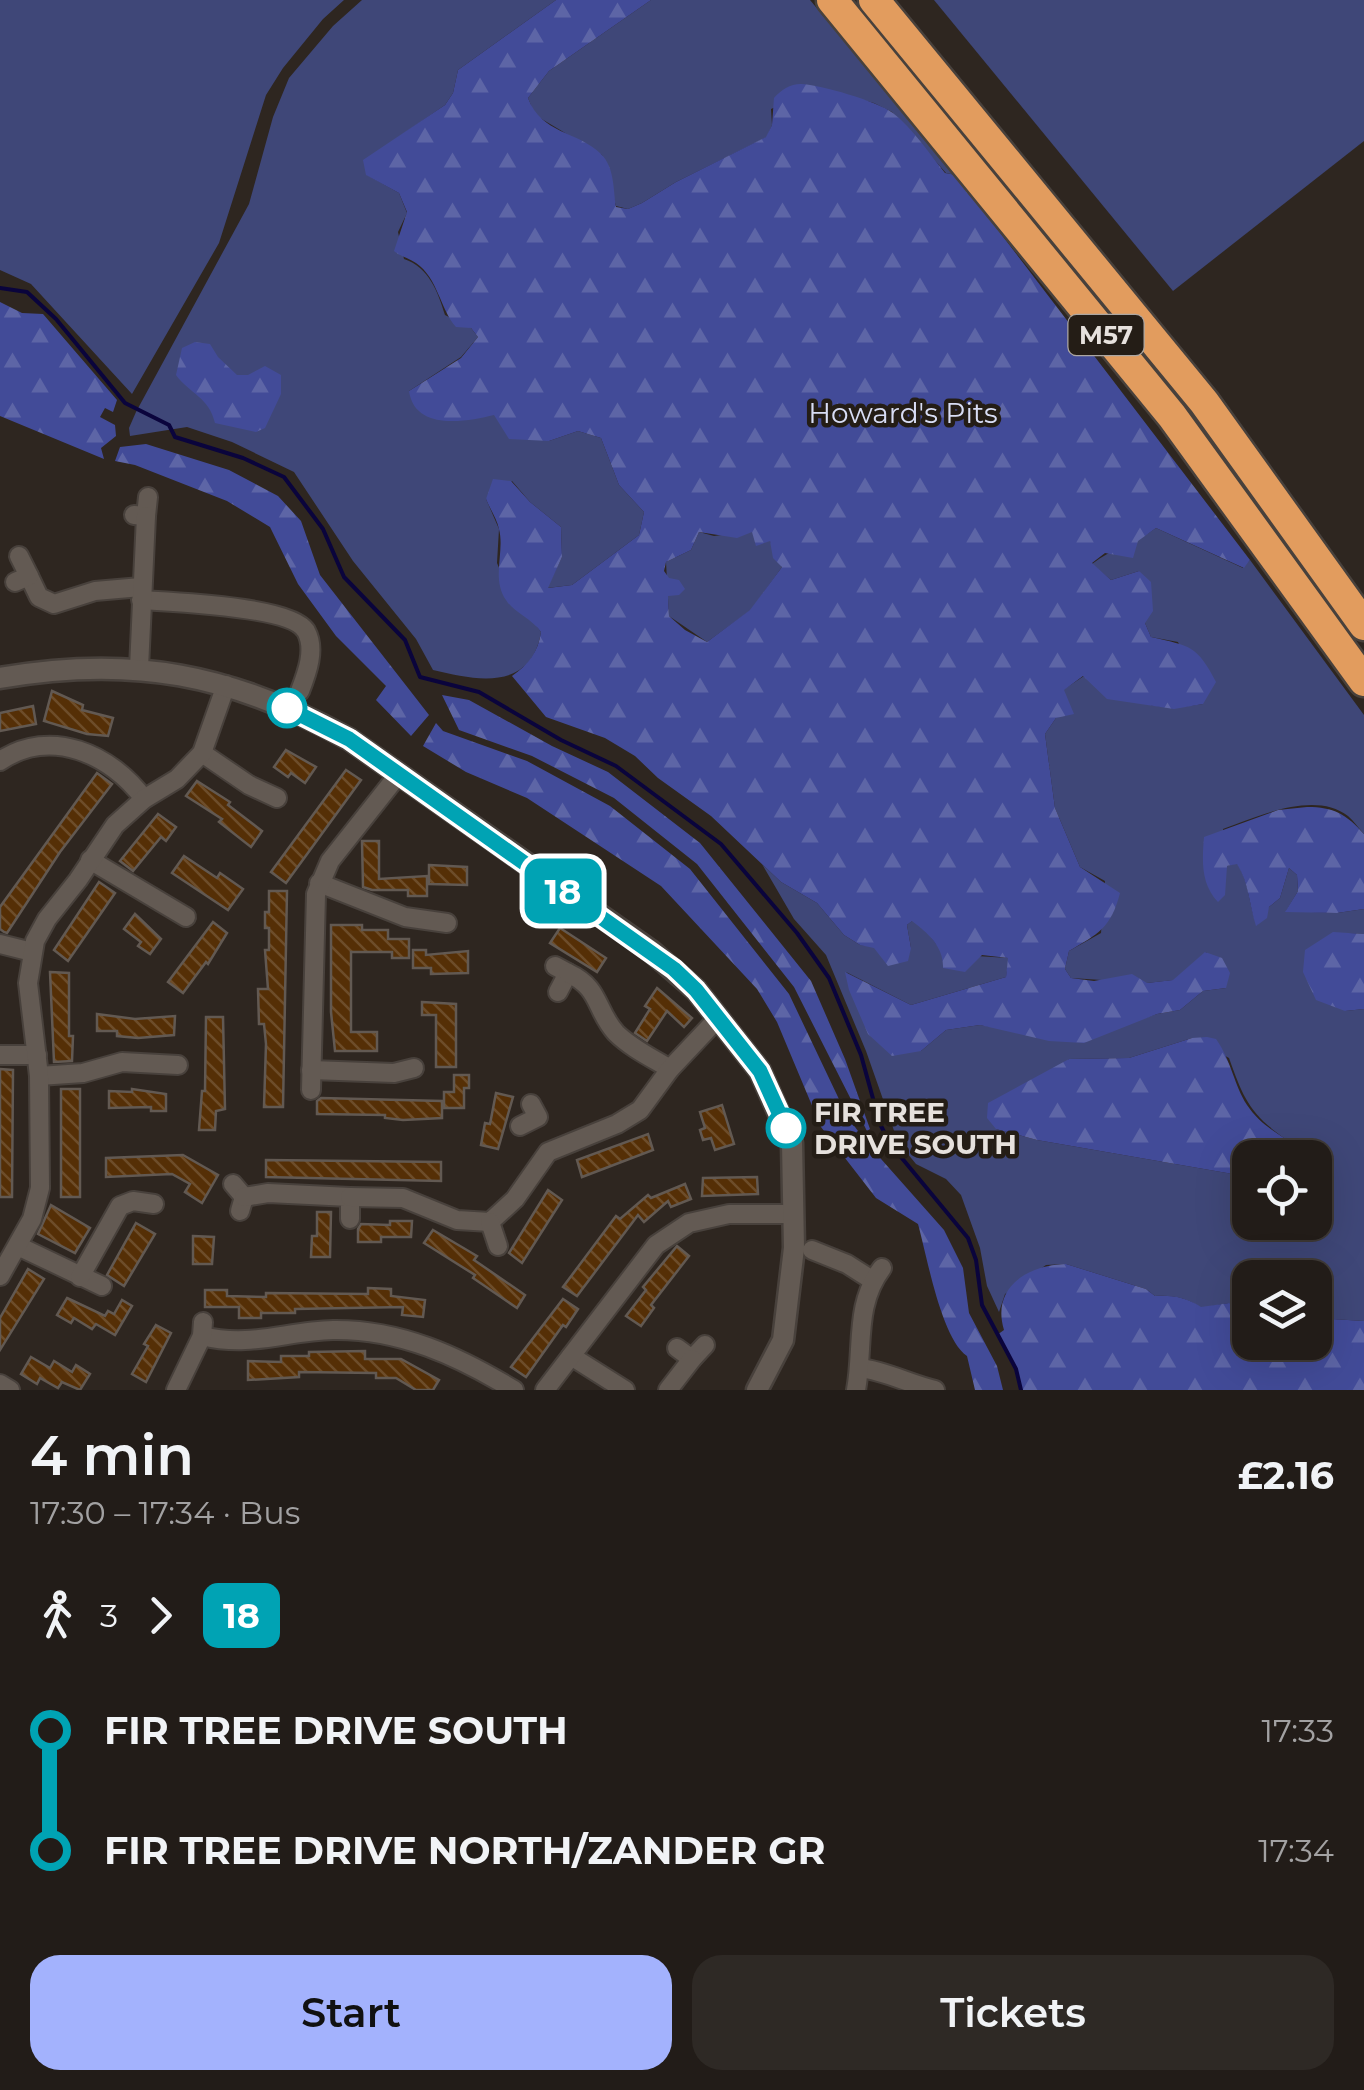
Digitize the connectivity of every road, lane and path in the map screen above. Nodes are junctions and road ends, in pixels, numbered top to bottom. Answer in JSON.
{"nodes":[{"id":1,"x":832,"y":0,"type":"edge"},
{"id":2,"x":874,"y":0,"type":"edge"},
{"id":3,"x":142,"y":509,"type":"dead end"},
{"id":4,"x":19,"y":556,"type":"dead end"},
{"id":5,"x":141,"y":594,"type":"junction"},
{"id":6,"x":1364,"y":625,"type":"edge"},
{"id":7,"x":140,"y":668,"type":"junction"},
{"id":8,"x":0,"y":678,"type":"edge"},
{"id":9,"x":1364,"y":681,"type":"edge"},
{"id":10,"x":226,"y":685,"type":"junction"},
{"id":11,"x":300,"y":691,"type":"dead end"},
{"id":12,"x":202,"y":753,"type":"junction"},
{"id":13,"x":0,"y":762,"type":"edge"},
{"id":14,"x":398,"y":775,"type":"junction"},
{"id":15,"x":279,"y":799,"type":"dead end"},
{"id":16,"x":144,"y":800,"type":"junction"},
{"id":17,"x":90,"y":860,"type":"junction"},
{"id":18,"x":319,"y":883,"type":"junction"},
{"id":19,"x":187,"y":918,"type":"dead end"},
{"id":20,"x":450,"y":923,"type":"dead end"},
{"id":21,"x":0,"y":944,"type":"edge"},
{"id":22,"x":32,"y":952,"type":"junction"},
{"id":23,"x":558,"y":992,"type":"dead end"},
{"id":24,"x":719,"y":1017,"type":"junction"},
{"id":25,"x":0,"y":1055,"type":"edge"},
{"id":26,"x":37,"y":1055,"type":"junction"},
{"id":27,"x":180,"y":1066,"type":"dead end"},
{"id":28,"x":416,"y":1067,"type":"dead end"},
{"id":29,"x":670,"y":1069,"type":"junction"},
{"id":30,"x":40,"y":1076,"type":"junction"},
{"id":31,"x":520,"y":1126,"type":"dead end"},
{"id":32,"x":555,"y":1147,"type":"junction"},
{"id":33,"x":239,"y":1197,"type":"dead end"},
{"id":34,"x":350,"y":1197,"type":"junction"},
{"id":35,"x":156,"y":1204,"type":"dead end"},
{"id":36,"x":791,"y":1214,"type":"junction"},
{"id":37,"x":350,"y":1220,"type":"dead end"},
{"id":38,"x":490,"y":1222,"type":"junction"},
{"id":39,"x":18,"y":1246,"type":"junction"},
{"id":40,"x":498,"y":1246,"type":"dead end"},
{"id":41,"x":812,"y":1250,"type":"dead end"},
{"id":42,"x":0,"y":1276,"type":"edge"},
{"id":43,"x":80,"y":1278,"type":"junction"},
{"id":44,"x":102,"y":1286,"type":"dead end"},
{"id":45,"x":691,"y":1350,"type":"dead end"},
{"id":46,"x":570,"y":1356,"type":"junction"},
{"id":47,"x":860,"y":1368,"type":"junction"},
{"id":48,"x":0,"y":1384,"type":"edge"},
{"id":49,"x":10,"y":1390,"type":"edge"},
{"id":50,"x":176,"y":1390,"type":"edge"},
{"id":51,"x":514,"y":1390,"type":"edge"},
{"id":52,"x":545,"y":1390,"type":"edge"},
{"id":53,"x":625,"y":1390,"type":"edge"},
{"id":54,"x":668,"y":1390,"type":"edge"},
{"id":55,"x":757,"y":1390,"type":"edge"},
{"id":56,"x":856,"y":1390,"type":"edge"},
{"id":57,"x":935,"y":1390,"type":"edge"}],
"edges":[{"from":1,"to":9,"type":"highway","number":"M57"},
{"from":2,"to":6,"type":"highway","number":"M57"},
{"from":3,"to":5,"type":"street"},
{"from":4,"to":5,"type":"street"},
{"from":5,"to":7,"type":"street"},
{"from":5,"to":11,"type":"street"},
{"from":7,"to":8,"type":"street"},
{"from":7,"to":10,"type":"street"},
{"from":10,"to":12,"type":"street"},
{"from":10,"to":14,"type":"street"},
{"from":12,"to":15,"type":"street"},
{"from":12,"to":16,"type":"street"},
{"from":13,"to":16,"type":"street"},
{"from":14,"to":18,"type":"street"},
{"from":14,"to":24,"type":"street"},
{"from":16,"to":17,"type":"street"},
{"from":17,"to":19,"type":"street"},
{"from":17,"to":22,"type":"street"},
{"from":18,"to":20,"type":"street"},
{"from":18,"to":28,"type":"street"},
{"from":21,"to":22,"type":"street"},
{"from":22,"to":26,"type":"street"},
{"from":23,"to":29,"type":"street"},
{"from":24,"to":29,"type":"street"},
{"from":24,"to":36,"type":"street"},
{"from":25,"to":26,"type":"street"},
{"from":26,"to":30,"type":"street"},
{"from":27,"to":30,"type":"street"},
{"from":29,"to":32,"type":"street"},
{"from":30,"to":39,"type":"street"},
{"from":31,"to":32,"type":"street"},
{"from":32,"to":38,"type":"street"},
{"from":33,"to":34,"type":"street"},
{"from":34,"to":37,"type":"street"},
{"from":34,"to":38,"type":"street"},
{"from":35,"to":43,"type":"street"},
{"from":36,"to":46,"type":"street"},
{"from":36,"to":55,"type":"street"},
{"from":38,"to":40,"type":"street"},
{"from":39,"to":42,"type":"street"},
{"from":39,"to":43,"type":"street"},
{"from":41,"to":47,"type":"street"},
{"from":43,"to":44,"type":"street"},
{"from":45,"to":54,"type":"street"},
{"from":46,"to":52,"type":"street"},
{"from":46,"to":53,"type":"street"},
{"from":47,"to":56,"type":"street"},
{"from":47,"to":57,"type":"street"},
{"from":48,"to":49,"type":"street"},
{"from":50,"to":51,"type":"street"}]}
